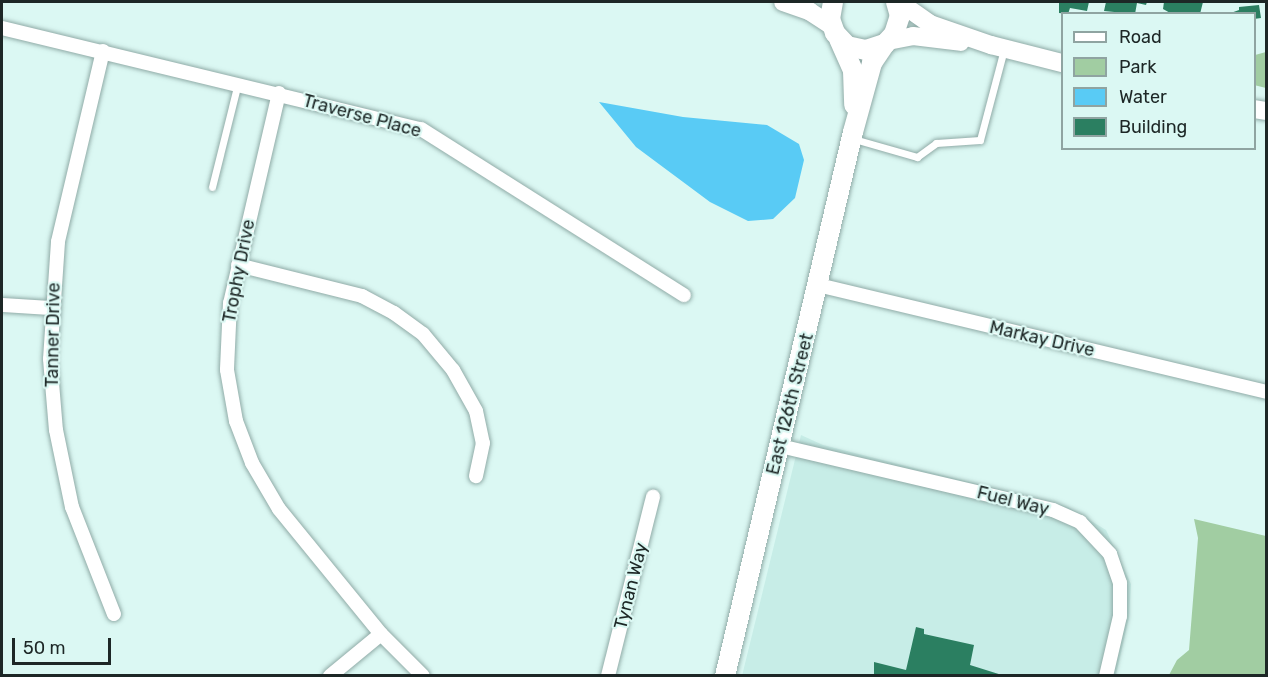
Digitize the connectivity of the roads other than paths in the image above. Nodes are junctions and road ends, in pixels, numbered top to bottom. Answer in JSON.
{"nodes":[{"id":1,"x":783,"y":2,"type":"edge"},
{"id":2,"x":833,"y":2,"type":"edge"},
{"id":3,"x":897,"y":2,"type":"edge"},
{"id":4,"x":2,"y":28,"type":"edge"},
{"id":5,"x":836,"y":33,"type":"junction"},
{"id":6,"x":887,"y":43,"type":"junction"},
{"id":7,"x":998,"y":47,"type":"junction"},
{"id":8,"x":103,"y":51,"type":"junction"},
{"id":9,"x":1061,"y":63,"type":"edge"},
{"id":10,"x":238,"y":83,"type":"junction"},
{"id":11,"x":279,"y":93,"type":"junction"},
{"id":12,"x":852,"y":135,"type":"junction"},
{"id":13,"x":212,"y":187,"type":"dead end"},
{"id":14,"x":238,"y":265,"type":"junction"},
{"id":15,"x":818,"y":285,"type":"junction"},
{"id":16,"x":684,"y":295,"type":"dead end"},
{"id":17,"x":2,"y":305,"type":"edge"},
{"id":18,"x":51,"y":308,"type":"junction"},
{"id":19,"x":1266,"y":392,"type":"edge"},
{"id":20,"x":780,"y":446,"type":"junction"},
{"id":21,"x":476,"y":476,"type":"dead end"},
{"id":22,"x":653,"y":497,"type":"dead end"},
{"id":23,"x":114,"y":614,"type":"dead end"},
{"id":24,"x":381,"y":634,"type":"junction"},
{"id":25,"x":330,"y":675,"type":"edge"},
{"id":26,"x":423,"y":675,"type":"edge"},
{"id":27,"x":608,"y":675,"type":"edge"},
{"id":28,"x":725,"y":675,"type":"edge"},
{"id":29,"x":1106,"y":675,"type":"edge"}],
"edges":[{"from":1,"to":5,"type":"street"},
{"from":2,"to":5,"type":"main road"},
{"from":3,"to":6,"type":"main road","name":"East 126th Street"},
{"from":3,"to":7,"type":"street"},
{"from":4,"to":8,"type":"street","name":"Traverse Place"},
{"from":5,"to":6,"type":"main road"},
{"from":5,"to":12,"type":"main road","name":"East 126th Street"},
{"from":6,"to":7,"type":"street"},
{"from":6,"to":12,"type":"main road","name":"East 126th Street"},
{"from":7,"to":9,"type":"street"},
{"from":7,"to":12,"type":"lane"},
{"from":8,"to":10,"type":"street","name":"Traverse Place"},
{"from":8,"to":18,"type":"street","name":"Tanner Drive"},
{"from":10,"to":11,"type":"street","name":"Traverse Place"},
{"from":10,"to":13,"type":"lane"},
{"from":11,"to":14,"type":"street","name":"Trophy Drive"},
{"from":11,"to":16,"type":"street","name":"Traverse Place"},
{"from":12,"to":15,"type":"main road","name":"East 126th Street"},
{"from":14,"to":21,"type":"street"},
{"from":14,"to":24,"type":"street","name":"Trophy Drive"},
{"from":15,"to":19,"type":"street","name":"Markay Drive"},
{"from":15,"to":20,"type":"main road","name":"East 126th Street"},
{"from":17,"to":18,"type":"street"},
{"from":18,"to":23,"type":"street","name":"Tanner Drive"},
{"from":20,"to":28,"type":"main road","name":"East 126th Street"},
{"from":20,"to":29,"type":"street","name":"Fuel Way"},
{"from":22,"to":27,"type":"street","name":"Tynan Way"},
{"from":24,"to":25,"type":"street"},
{"from":24,"to":26,"type":"street","name":"Trophy Drive"}]}
